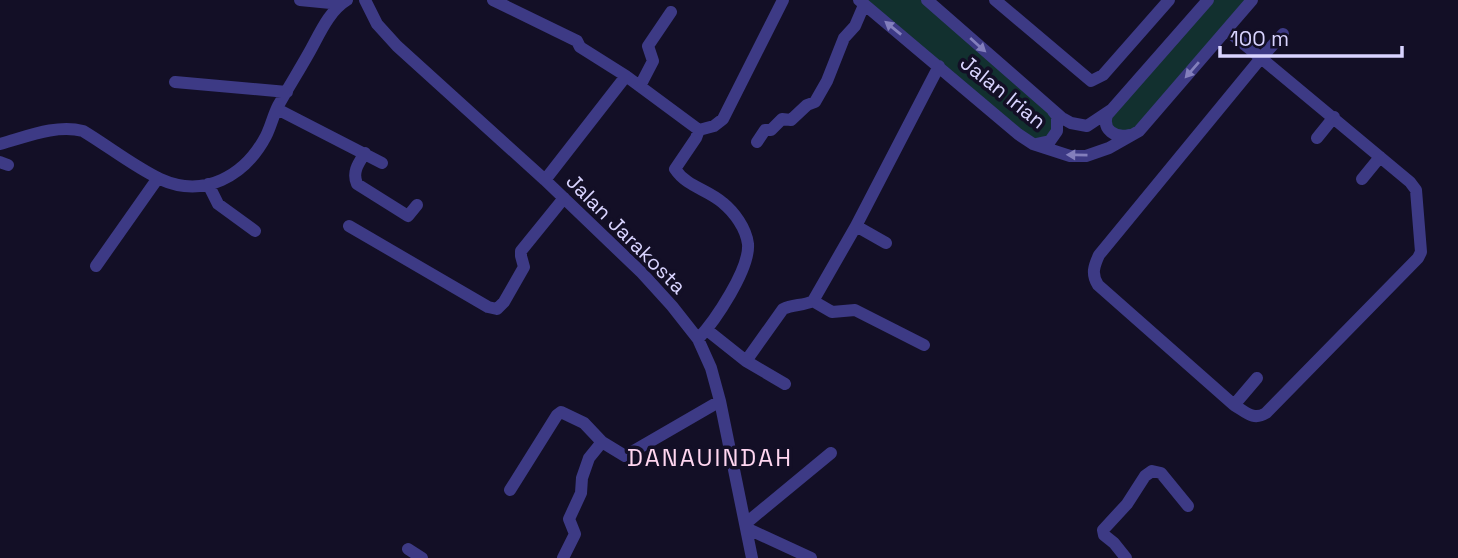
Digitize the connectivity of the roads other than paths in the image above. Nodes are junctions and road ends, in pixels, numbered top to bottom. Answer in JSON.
{"nodes":[{"id":1,"x":300,"y":0,"type":"edge"},
{"id":2,"x":365,"y":0,"type":"edge"},
{"id":3,"x":493,"y":0,"type":"edge"},
{"id":4,"x":783,"y":0,"type":"edge"},
{"id":5,"x":927,"y":0,"type":"edge"},
{"id":6,"x":995,"y":0,"type":"edge"},
{"id":7,"x":1169,"y":0,"type":"edge"},
{"id":8,"x":1208,"y":0,"type":"edge"},
{"id":9,"x":1252,"y":0,"type":"edge"},
{"id":10,"x":344,"y":2,"type":"edge"},
{"id":11,"x":861,"y":2,"type":"edge"},
{"id":12,"x":671,"y":12,"type":"dead end"},
{"id":13,"x":1227,"y":30,"type":"junction"},
{"id":14,"x":1283,"y":34,"type":"dead end"},
{"id":15,"x":1261,"y":58,"type":"junction"},
{"id":16,"x":939,"y":66,"type":"junction"},
{"id":17,"x":626,"y":76,"type":"junction"},
{"id":18,"x":175,"y":82,"type":"dead end"},
{"id":19,"x":640,"y":86,"type":"junction"},
{"id":20,"x":287,"y":92,"type":"junction"},
{"id":21,"x":277,"y":109,"type":"junction"},
{"id":22,"x":1111,"y":110,"type":"junction"},
{"id":23,"x":1053,"y":111,"type":"junction"},
{"id":24,"x":1334,"y":117,"type":"junction"},
{"id":25,"x":699,"y":130,"type":"junction"},
{"id":26,"x":1139,"y":131,"type":"junction"},
{"id":27,"x":1317,"y":138,"type":"dead end"},
{"id":28,"x":757,"y":142,"type":"dead end"},
{"id":29,"x":0,"y":144,"type":"edge"},
{"id":30,"x":1034,"y":144,"type":"junction"},
{"id":31,"x":365,"y":153,"type":"junction"},
{"id":32,"x":1380,"y":157,"type":"junction"},
{"id":33,"x":382,"y":163,"type":"dead end"},
{"id":34,"x":158,"y":178,"type":"junction"},
{"id":35,"x":1362,"y":179,"type":"dead end"},
{"id":36,"x":545,"y":180,"type":"junction"},
{"id":37,"x":208,"y":184,"type":"junction"},
{"id":38,"x":564,"y":198,"type":"junction"},
{"id":39,"x":417,"y":205,"type":"dead end"},
{"id":40,"x":349,"y":226,"type":"dead end"},
{"id":41,"x":856,"y":226,"type":"junction"},
{"id":42,"x":255,"y":231,"type":"dead end"},
{"id":43,"x":886,"y":243,"type":"dead end"},
{"id":44,"x":96,"y":266,"type":"dead end"},
{"id":45,"x":813,"y":301,"type":"junction"},
{"id":46,"x":702,"y":334,"type":"junction"},
{"id":47,"x":923,"y":345,"type":"dead end"},
{"id":48,"x":746,"y":361,"type":"junction"},
{"id":49,"x":1257,"y":378,"type":"dead end"},
{"id":50,"x":785,"y":384,"type":"dead end"},
{"id":51,"x":720,"y":401,"type":"junction"},
{"id":52,"x":1234,"y":405,"type":"junction"},
{"id":53,"x":602,"y":442,"type":"junction"},
{"id":54,"x":831,"y":453,"type":"dead end"},
{"id":55,"x":510,"y":490,"type":"dead end"},
{"id":56,"x":1188,"y":506,"type":"dead end"},
{"id":57,"x":746,"y":526,"type":"junction"},
{"id":58,"x":408,"y":548,"type":"dead end"},
{"id":59,"x":422,"y":558,"type":"edge"},
{"id":60,"x":563,"y":558,"type":"edge"},
{"id":61,"x":752,"y":558,"type":"edge"},
{"id":62,"x":811,"y":558,"type":"edge"},
{"id":63,"x":1126,"y":558,"type":"edge"}],
"edges":[{"from":1,"to":10,"type":"street"},
{"from":2,"to":36,"type":"street","name":"Jalan Jarakosta"},
{"from":3,"to":17,"type":"street"},
{"from":4,"to":25,"type":"street"},
{"from":5,"to":23,"type":"street","name":"Jalan Irian","one_way":true},
{"from":6,"to":7,"type":"street"},
{"from":8,"to":22,"type":"street"},
{"from":9,"to":13,"type":"street","name":"Jalan Irian"},
{"from":10,"to":20,"type":"street"},
{"from":16,"to":11,"type":"street","name":"Jalan Irian","one_way":true},
{"from":11,"to":28,"type":"street"},
{"from":12,"to":19,"type":"street"},
{"from":13,"to":15,"type":"street"},
{"from":13,"to":26,"type":"street","name":"Jalan Irian","one_way":true},
{"from":14,"to":15,"type":"street"},
{"from":15,"to":24,"type":"street"},
{"from":15,"to":52,"type":"street"},
{"from":16,"to":30,"type":"street","name":"Jalan Irian"},
{"from":16,"to":41,"type":"street"},
{"from":17,"to":19,"type":"street"},
{"from":17,"to":36,"type":"street"},
{"from":18,"to":20,"type":"street"},
{"from":19,"to":25,"type":"street"},
{"from":20,"to":21,"type":"street"},
{"from":21,"to":31,"type":"street"},
{"from":21,"to":37,"type":"street"},
{"from":22,"to":23,"type":"street","name":"Jalan Irian"},
{"from":22,"to":26,"type":"street"},
{"from":23,"to":30,"type":"street"},
{"from":24,"to":27,"type":"street"},
{"from":24,"to":32,"type":"street"},
{"from":25,"to":46,"type":"street"},
{"from":26,"to":30,"type":"street","name":"Jalan Irian","one_way":true},
{"from":29,"to":34,"type":"street"},
{"from":31,"to":33,"type":"street"},
{"from":31,"to":39,"type":"street"},
{"from":32,"to":35,"type":"street"},
{"from":32,"to":52,"type":"street"},
{"from":34,"to":37,"type":"street"},
{"from":34,"to":44,"type":"street"},
{"from":36,"to":38,"type":"street","name":"Jalan Jarakosta"},
{"from":37,"to":42,"type":"street"},
{"from":38,"to":40,"type":"street"},
{"from":38,"to":46,"type":"street","name":"Jalan Jarakosta"},
{"from":41,"to":43,"type":"street"},
{"from":41,"to":45,"type":"street"},
{"from":45,"to":47,"type":"street"},
{"from":45,"to":48,"type":"street"},
{"from":46,"to":48,"type":"street"},
{"from":46,"to":51,"type":"street","name":"Jalan Jarakosta"},
{"from":48,"to":50,"type":"street"},
{"from":49,"to":52,"type":"street"},
{"from":51,"to":53,"type":"street"},
{"from":51,"to":57,"type":"street","name":"Jalan Jarakosta"},
{"from":53,"to":55,"type":"street"},
{"from":53,"to":60,"type":"street"},
{"from":54,"to":57,"type":"street"},
{"from":56,"to":63,"type":"street"},
{"from":57,"to":61,"type":"street","name":"Jalan Jarakosta"},
{"from":57,"to":62,"type":"street"},
{"from":58,"to":59,"type":"street"}]}
